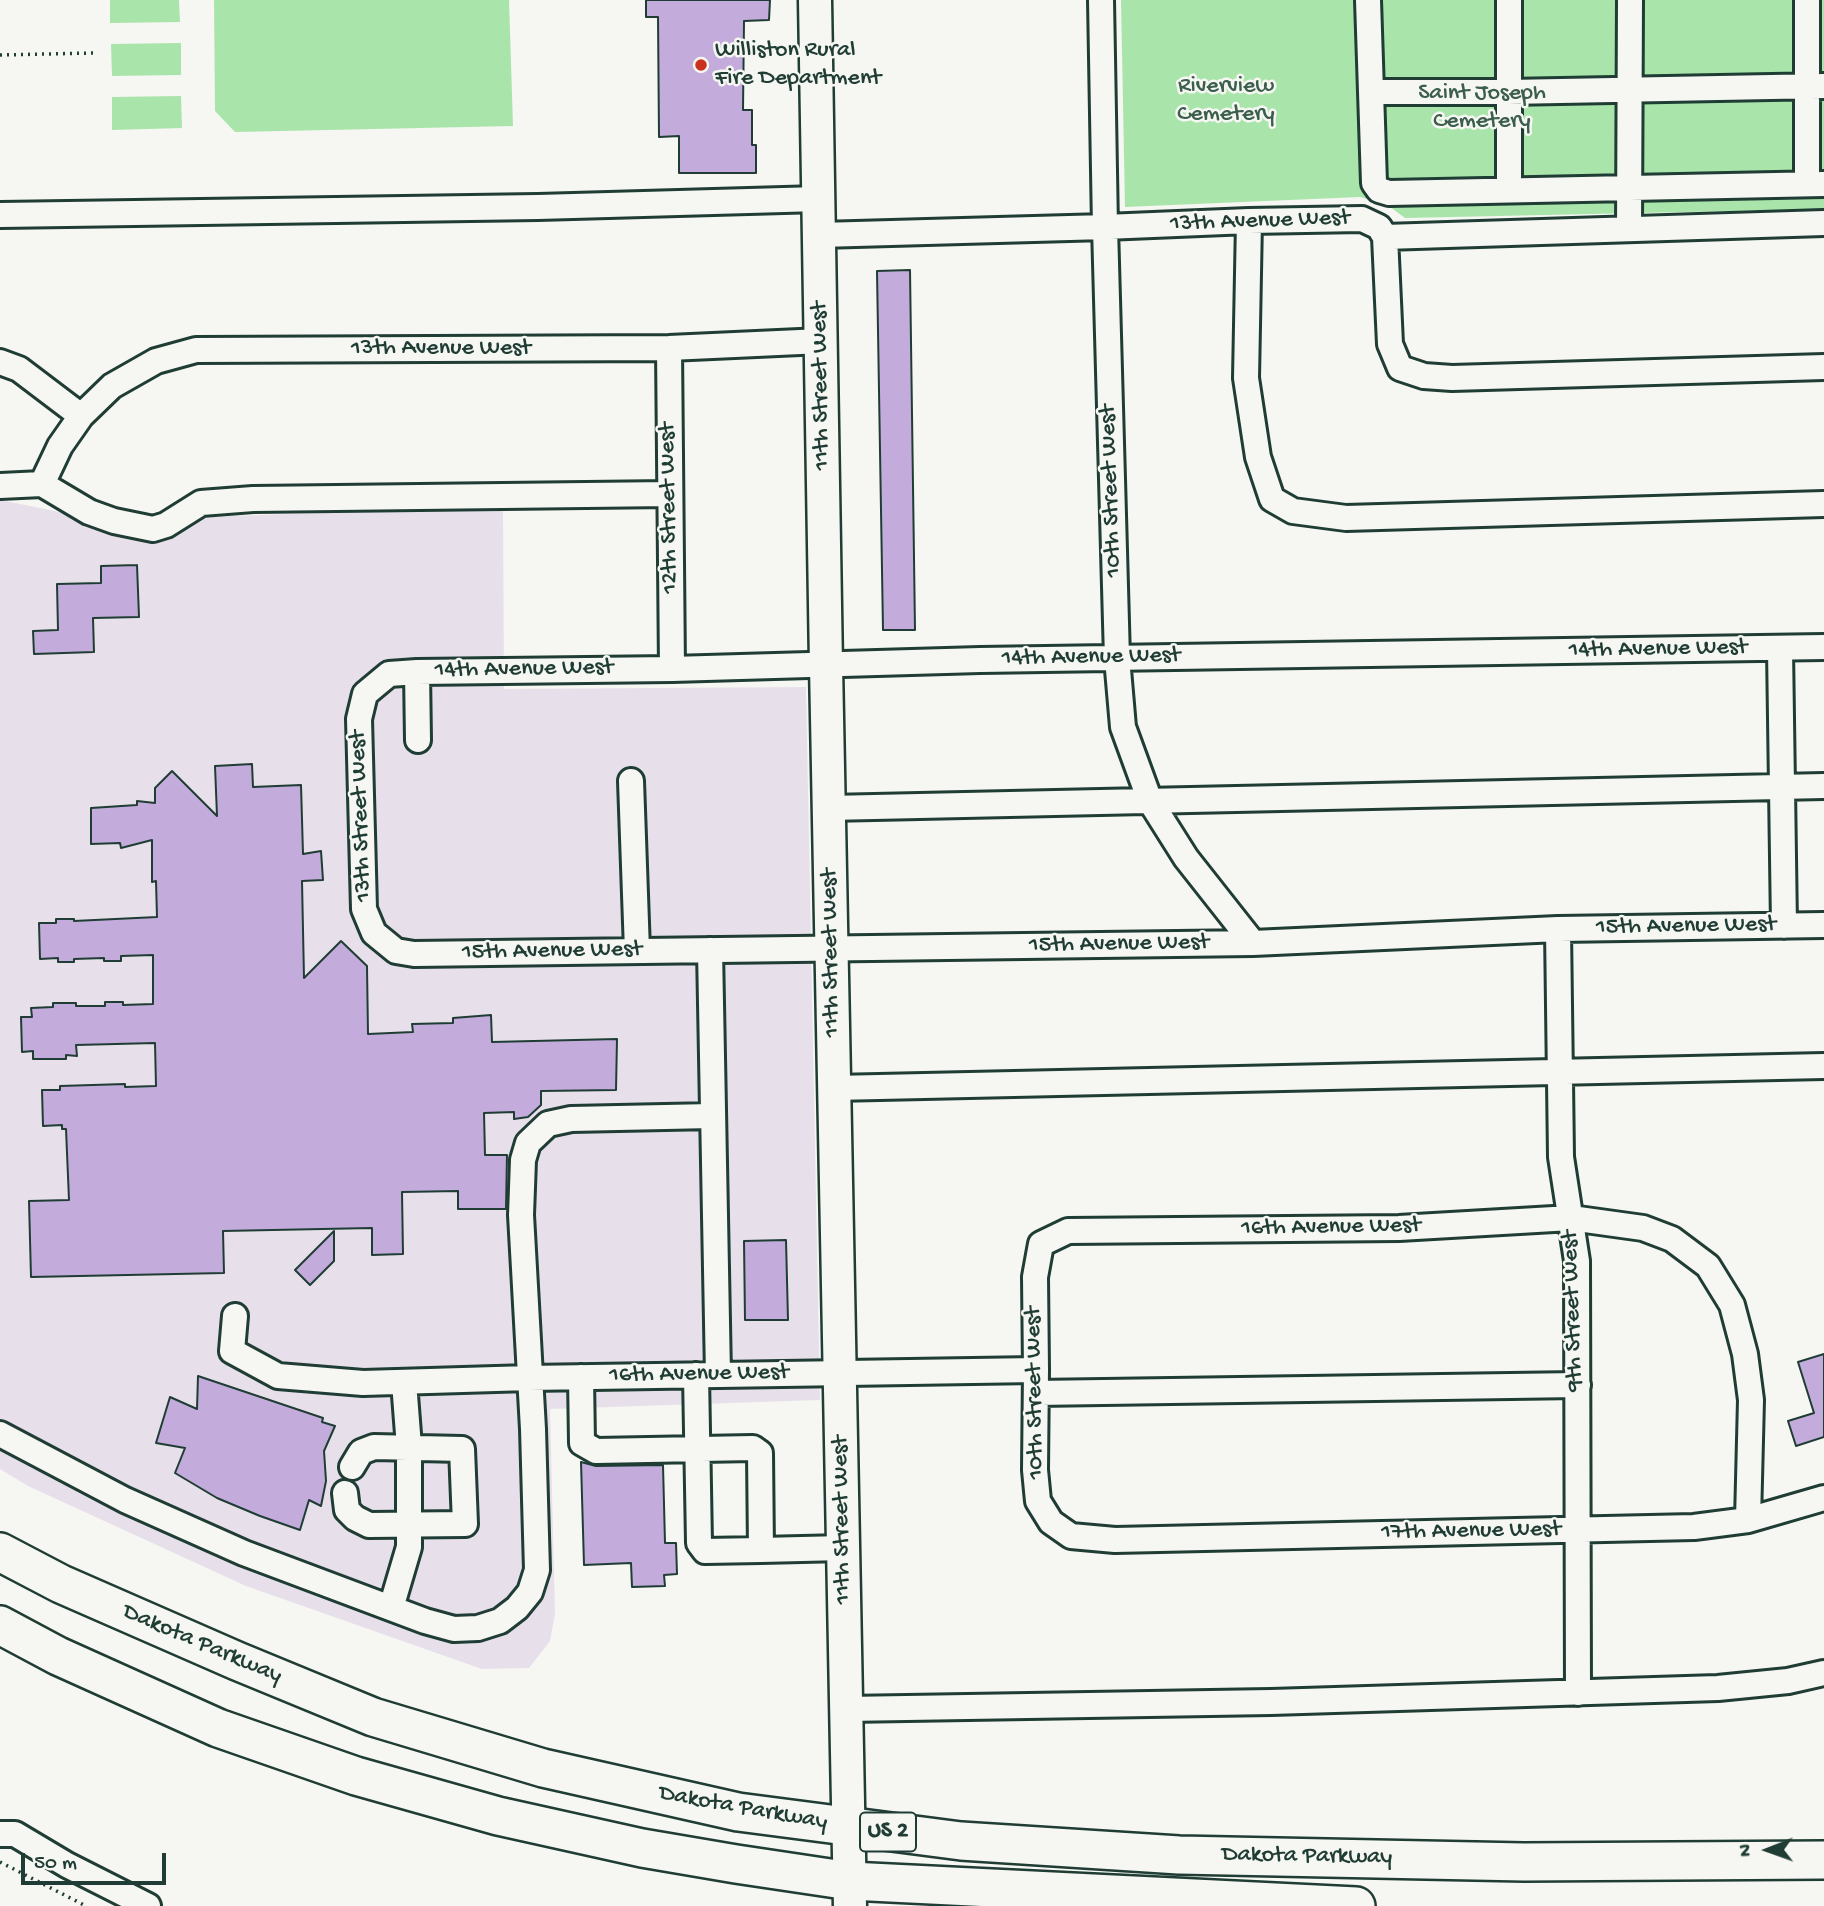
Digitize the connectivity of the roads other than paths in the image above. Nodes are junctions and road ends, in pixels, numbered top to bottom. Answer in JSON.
{"nodes":[{"id":1,"x":816,"y":0,"type":"edge"},
{"id":2,"x":1101,"y":0,"type":"edge"},
{"id":3,"x":1368,"y":0,"type":"edge"},
{"id":4,"x":1509,"y":0,"type":"edge"},
{"id":5,"x":1630,"y":0,"type":"edge"},
{"id":6,"x":1807,"y":0,"type":"edge"},
{"id":7,"x":1816,"y":86,"type":"edge"},
{"id":8,"x":1629,"y":90,"type":"junction"},
{"id":9,"x":1371,"y":92,"type":"junction"},
{"id":10,"x":1508,"y":92,"type":"junction"},
{"id":11,"x":1816,"y":184,"type":"edge"},
{"id":12,"x":1629,"y":187,"type":"junction"},
{"id":13,"x":1509,"y":190,"type":"junction"},
{"id":14,"x":819,"y":199,"type":"junction"},
{"id":15,"x":0,"y":215,"type":"edge"},
{"id":16,"x":1249,"y":221,"type":"junction"},
{"id":17,"x":1824,"y":223,"type":"edge"},
{"id":18,"x":1105,"y":227,"type":"junction"},
{"id":19,"x":1629,"y":229,"type":"junction"},
{"id":20,"x":820,"y":235,"type":"junction"},
{"id":21,"x":1385,"y":237,"type":"junction"},
{"id":22,"x":822,"y":341,"type":"junction"},
{"id":23,"x":668,"y":348,"type":"junction"},
{"id":24,"x":0,"y":362,"type":"edge"},
{"id":25,"x":1824,"y":367,"type":"edge"},
{"id":26,"x":81,"y":416,"type":"junction"},
{"id":27,"x":42,"y":484,"type":"junction"},
{"id":28,"x":0,"y":485,"type":"edge"},
{"id":29,"x":669,"y":494,"type":"junction"},
{"id":30,"x":1824,"y":504,"type":"edge"},
{"id":31,"x":1824,"y":647,"type":"edge"},
{"id":32,"x":1780,"y":649,"type":"junction"},
{"id":33,"x":1117,"y":658,"type":"junction"},
{"id":34,"x":826,"y":666,"type":"junction"},
{"id":35,"x":672,"y":669,"type":"junction"},
{"id":36,"x":417,"y":671,"type":"junction"},
{"id":37,"x":365,"y":694,"type":"joint"},
{"id":38,"x":418,"y":740,"type":"dead end"},
{"id":39,"x":631,"y":782,"type":"dead end"},
{"id":40,"x":1824,"y":786,"type":"edge"},
{"id":41,"x":1783,"y":787,"type":"junction"},
{"id":42,"x":1150,"y":801,"type":"junction"},
{"id":43,"x":829,"y":808,"type":"junction"},
{"id":44,"x":1824,"y":925,"type":"edge"},
{"id":45,"x":1784,"y":926,"type":"junction"},
{"id":46,"x":1558,"y":929,"type":"junction"},
{"id":47,"x":1253,"y":943,"type":"junction"},
{"id":48,"x":831,"y":948,"type":"junction"},
{"id":49,"x":637,"y":950,"type":"junction"},
{"id":50,"x":710,"y":950,"type":"junction"},
{"id":51,"x":414,"y":954,"type":"joint"},
{"id":52,"x":1824,"y":1066,"type":"edge"},
{"id":53,"x":1560,"y":1071,"type":"junction"},
{"id":54,"x":834,"y":1088,"type":"junction"},
{"id":55,"x":712,"y":1115,"type":"junction"},
{"id":56,"x":1571,"y":1218,"type":"junction"},
{"id":57,"x":1090,"y":1230,"type":"joint"},
{"id":58,"x":235,"y":1316,"type":"dead end"},
{"id":59,"x":840,"y":1374,"type":"junction"},
{"id":60,"x":707,"y":1375,"type":"junction"},
{"id":61,"x":529,"y":1377,"type":"junction"},
{"id":62,"x":581,"y":1377,"type":"junction"},
{"id":63,"x":404,"y":1382,"type":"junction"},
{"id":64,"x":1036,"y":1382,"type":"junction"},
{"id":65,"x":1578,"y":1385,"type":"junction"},
{"id":66,"x":0,"y":1434,"type":"edge"},
{"id":67,"x":409,"y":1447,"type":"junction"},
{"id":68,"x":698,"y":1449,"type":"junction"},
{"id":69,"x":352,"y":1466,"type":"dead end"},
{"id":70,"x":345,"y":1493,"type":"dead end"},
{"id":71,"x":1824,"y":1498,"type":"edge"},
{"id":72,"x":1748,"y":1520,"type":"junction"},
{"id":73,"x":408,"y":1525,"type":"junction"},
{"id":74,"x":1578,"y":1529,"type":"junction"},
{"id":75,"x":1115,"y":1540,"type":"joint"},
{"id":76,"x":843,"y":1548,"type":"junction"},
{"id":77,"x":761,"y":1549,"type":"junction"},
{"id":78,"x":0,"y":1552,"type":"edge"},
{"id":79,"x":391,"y":1608,"type":"junction"},
{"id":80,"x":0,"y":1625,"type":"edge"},
{"id":81,"x":1824,"y":1673,"type":"edge"},
{"id":82,"x":1578,"y":1693,"type":"junction"},
{"id":83,"x":846,"y":1709,"type":"junction"},
{"id":84,"x":848,"y":1828,"type":"junction"},
{"id":85,"x":1,"y":1835,"type":"edge"},
{"id":86,"x":1824,"y":1860,"type":"edge"},
{"id":87,"x":850,"y":1893,"type":"edge"},
{"id":88,"x":148,"y":1906,"type":"edge"},
{"id":89,"x":1356,"y":1906,"type":"edge"}],
"edges":[{"from":1,"to":14,"type":"main road","name":"11th Street West"},
{"from":2,"to":18,"type":"street","name":"10th Street West"},
{"from":3,"to":9,"type":"street"},
{"from":4,"to":10,"type":"street"},
{"from":5,"to":8,"type":"street"},
{"from":6,"to":7,"type":"street"},
{"from":7,"to":8,"type":"street"},
{"from":7,"to":11,"type":"street"},
{"from":8,"to":10,"type":"street"},
{"from":8,"to":12,"type":"street"},
{"from":9,"to":10,"type":"street"},
{"from":9,"to":13,"type":"street"},
{"from":10,"to":13,"type":"street"},
{"from":11,"to":12,"type":"street"},
{"from":12,"to":13,"type":"street"},
{"from":12,"to":19,"type":"street"},
{"from":14,"to":15,"type":"street"},
{"from":14,"to":20,"type":"main road","name":"11th Street West"},
{"from":16,"to":18,"type":"street","name":"13th Avenue West"},
{"from":16,"to":21,"type":"street","name":"13th Avenue West"},
{"from":16,"to":30,"type":"street"},
{"from":17,"to":19,"type":"street"},
{"from":18,"to":20,"type":"street","name":"13th Avenue West"},
{"from":18,"to":33,"type":"street","name":"10th Street West"},
{"from":19,"to":21,"type":"street"},
{"from":20,"to":22,"type":"main road","name":"11th Street West"},
{"from":21,"to":25,"type":"street","name":"13th Avenue West"},
{"from":22,"to":23,"type":"street","name":"13th Avenue West"},
{"from":22,"to":34,"type":"main road","name":"11th Street West"},
{"from":23,"to":26,"type":"street","name":"13th Avenue West"},
{"from":23,"to":29,"type":"street","name":"12th Street West"},
{"from":24,"to":26,"type":"street"},
{"from":26,"to":27,"type":"street","name":"13th Avenue West"},
{"from":27,"to":28,"type":"street"},
{"from":27,"to":29,"type":"street"},
{"from":29,"to":35,"type":"street","name":"12th Street West"},
{"from":31,"to":32,"type":"street","name":"14th Avenue West"},
{"from":32,"to":33,"type":"street","name":"14th Avenue West"},
{"from":32,"to":41,"type":"street"},
{"from":33,"to":34,"type":"street","name":"14th Avenue West"},
{"from":33,"to":42,"type":"street","name":"10th Street West"},
{"from":34,"to":35,"type":"street","name":"14th Avenue West"},
{"from":34,"to":43,"type":"main road","name":"11th Street West"},
{"from":35,"to":36,"type":"street","name":"14th Avenue West"},
{"from":36,"to":37,"type":"street","name":"14th Avenue West"},
{"from":36,"to":38,"type":"street"},
{"from":37,"to":51,"type":"street","name":"13th Street West"},
{"from":39,"to":49,"type":"street"},
{"from":40,"to":41,"type":"street"},
{"from":41,"to":42,"type":"street"},
{"from":41,"to":45,"type":"street"},
{"from":42,"to":43,"type":"street"},
{"from":42,"to":47,"type":"street","name":"10th Street West"},
{"from":43,"to":48,"type":"main road","name":"11th Street West"},
{"from":44,"to":45,"type":"street","name":"15th Avenue West"},
{"from":45,"to":46,"type":"street","name":"15th Avenue West"},
{"from":46,"to":47,"type":"street","name":"15th Avenue West"},
{"from":46,"to":53,"type":"street","name":"9th Street West"},
{"from":47,"to":48,"type":"street","name":"15th Avenue West"},
{"from":48,"to":50,"type":"street","name":"15th Avenue West"},
{"from":48,"to":54,"type":"main road","name":"11th Street West"},
{"from":49,"to":50,"type":"street","name":"15th Avenue West"},
{"from":49,"to":51,"type":"street","name":"15th Avenue West"},
{"from":50,"to":55,"type":"street"},
{"from":52,"to":53,"type":"street"},
{"from":53,"to":54,"type":"street"},
{"from":53,"to":56,"type":"street","name":"9th Street West"},
{"from":54,"to":59,"type":"main road","name":"11th Street West"},
{"from":55,"to":60,"type":"street"},
{"from":55,"to":61,"type":"street"},
{"from":56,"to":57,"type":"street","name":"16th Avenue West"},
{"from":56,"to":65,"type":"street","name":"9th Street West"},
{"from":56,"to":72,"type":"street","name":"16th Avenue West"},
{"from":57,"to":64,"type":"street","name":"10th Street West"},
{"from":58,"to":63,"type":"street","name":"16th Avenue West"},
{"from":59,"to":60,"type":"street","name":"16th Avenue West"},
{"from":59,"to":64,"type":"street","name":"16th Avenue West"},
{"from":59,"to":76,"type":"main road","name":"11th Street West"},
{"from":60,"to":62,"type":"street","name":"16th Avenue West"},
{"from":60,"to":68,"type":"street"},
{"from":61,"to":62,"type":"street","name":"16th Avenue West"},
{"from":61,"to":63,"type":"street","name":"16th Avenue West"},
{"from":61,"to":79,"type":"street"},
{"from":62,"to":68,"type":"street"},
{"from":63,"to":67,"type":"street"},
{"from":64,"to":65,"type":"street","name":"16th Avenue West"},
{"from":64,"to":75,"type":"street","name":"10th Street West"},
{"from":65,"to":74,"type":"street","name":"9th Street West"},
{"from":66,"to":79,"type":"street"},
{"from":67,"to":69,"type":"street"},
{"from":67,"to":73,"type":"street"},
{"from":67,"to":73,"type":"street"},
{"from":68,"to":77,"type":"street"},
{"from":68,"to":77,"type":"street"},
{"from":70,"to":73,"type":"street"},
{"from":71,"to":72,"type":"street","name":"17th Avenue West"},
{"from":72,"to":74,"type":"street","name":"17th Avenue West"},
{"from":73,"to":79,"type":"street"},
{"from":74,"to":75,"type":"street","name":"17th Avenue West"},
{"from":74,"to":82,"type":"street","name":"9th Street West"},
{"from":76,"to":77,"type":"street"},
{"from":76,"to":83,"type":"main road","name":"11th Street West"},
{"from":78,"to":84,"type":"highway","name":"Dakota Parkway","number":"US 2"},
{"from":80,"to":87,"type":"highway","name":"Dakota Parkway","number":"US 2"},
{"from":81,"to":82,"type":"street"},
{"from":82,"to":83,"type":"street"},
{"from":83,"to":84,"type":"main road","name":"11th Street West"},
{"from":84,"to":86,"type":"highway","name":"Dakota Parkway","number":"US 2"},
{"from":84,"to":87,"type":"main road","name":"11th Street West"},
{"from":85,"to":88,"type":"street"},
{"from":87,"to":89,"type":"highway","name":"Dakota Parkway","number":"US 2"}]}
